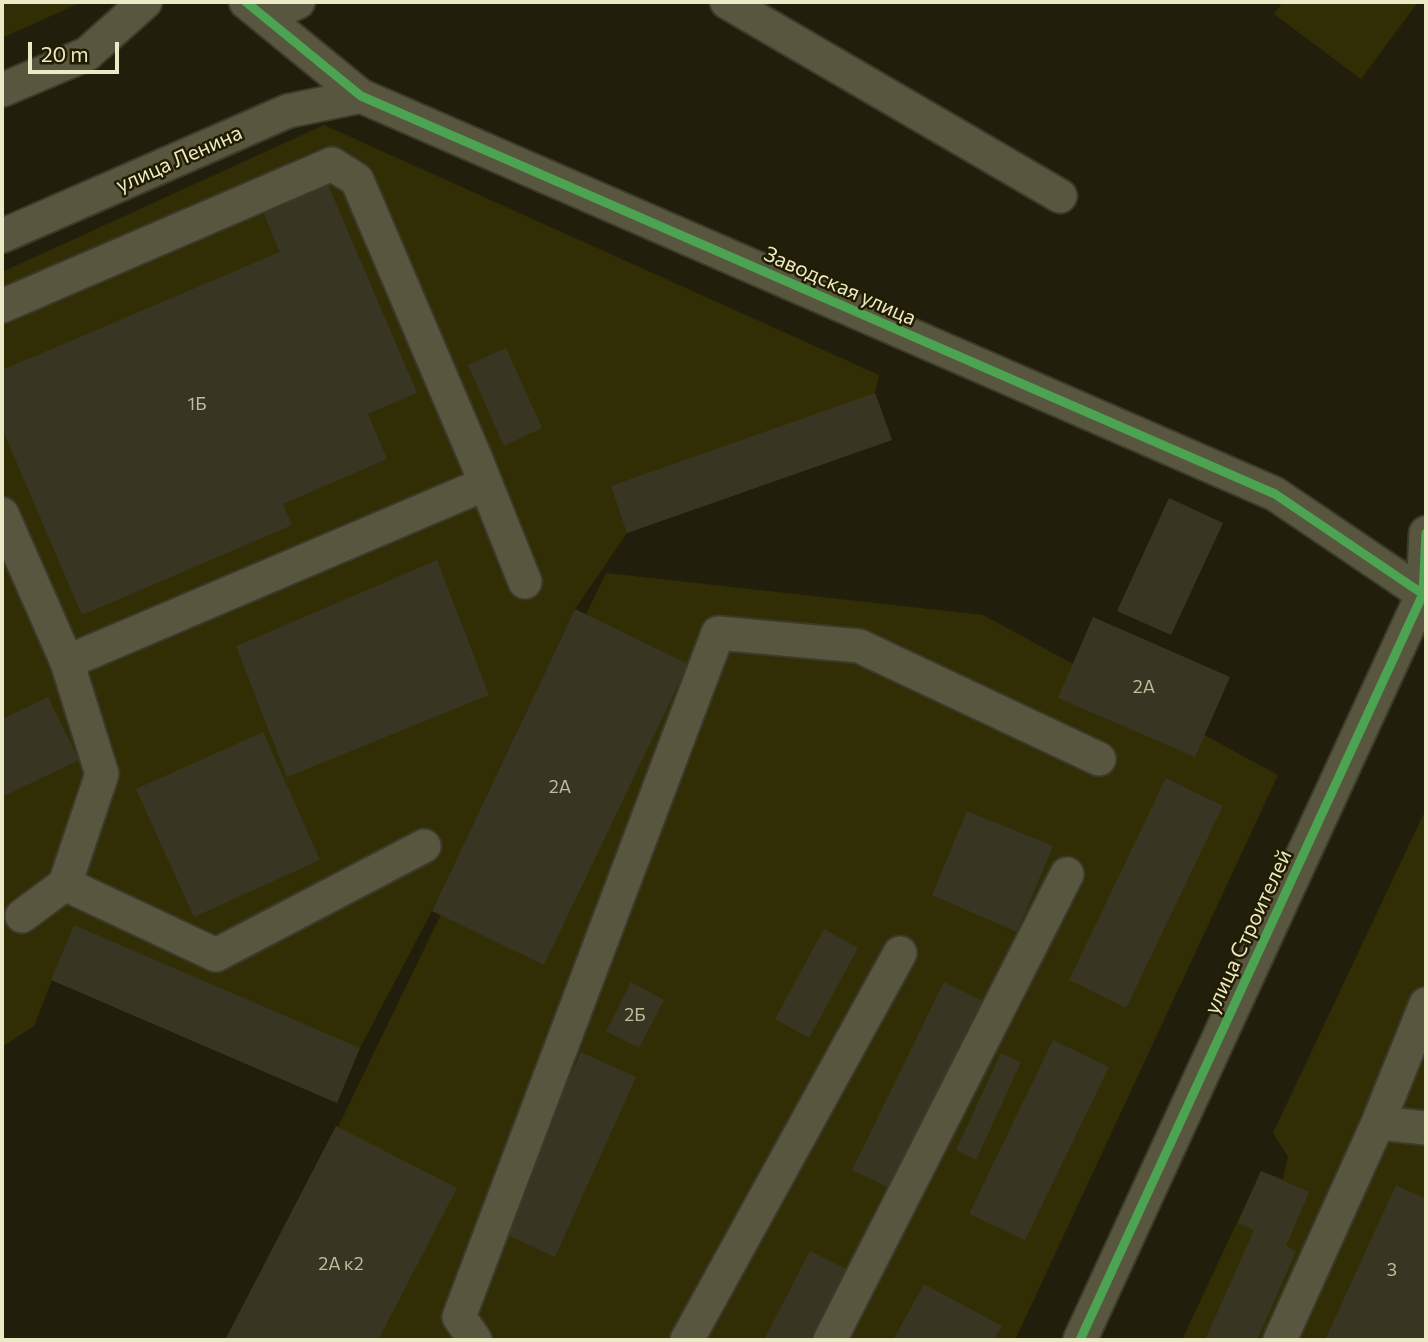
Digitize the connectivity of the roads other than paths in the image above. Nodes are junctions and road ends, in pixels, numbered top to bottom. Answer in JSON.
{"nodes":[{"id":1,"x":145,"y":2,"type":"edge"},
{"id":2,"x":298,"y":2,"type":"edge"},
{"id":3,"x":727,"y":2,"type":"edge"},
{"id":4,"x":255,"y":10,"type":"edge"},
{"id":5,"x":2,"y":90,"type":"edge"},
{"id":6,"x":361,"y":96,"type":"junction"},
{"id":7,"x":1060,"y":196,"type":"dead end"},
{"id":8,"x":2,"y":236,"type":"edge"},
{"id":9,"x":2,"y":306,"type":"edge"},
{"id":10,"x":485,"y":484,"type":"junction"},
{"id":11,"x":2,"y":514,"type":"edge"},
{"id":12,"x":1426,"y":533,"type":"edge"},
{"id":13,"x":525,"y":582,"type":"dead end"},
{"id":14,"x":1424,"y":595,"type":"edge"},
{"id":15,"x":67,"y":662,"type":"junction"},
{"id":16,"x":1099,"y":759,"type":"dead end"},
{"id":17,"x":424,"y":846,"type":"dead end"},
{"id":18,"x":1067,"y":874,"type":"dead end"},
{"id":19,"x":65,"y":884,"type":"junction"},
{"id":20,"x":22,"y":916,"type":"dead end"},
{"id":21,"x":900,"y":953,"type":"dead end"},
{"id":22,"x":1426,"y":1004,"type":"edge"},
{"id":23,"x":1378,"y":1123,"type":"junction"},
{"id":24,"x":1426,"y":1128,"type":"edge"},
{"id":25,"x":460,"y":1333,"type":"edge"},
{"id":26,"x":687,"y":1340,"type":"edge"},
{"id":27,"x":830,"y":1340,"type":"edge"},
{"id":28,"x":1080,"y":1340,"type":"edge"},
{"id":29,"x":1280,"y":1340,"type":"edge"}],
"edges":[{"from":1,"to":5,"type":"street"},
{"from":2,"to":4,"type":"street"},
{"from":3,"to":7,"type":"street"},
{"from":4,"to":6,"type":"street","name":"Заводская улица"},
{"from":6,"to":8,"type":"street","name":"улица Ленина"},
{"from":6,"to":14,"type":"street","name":"Заводская улица"},
{"from":9,"to":10,"type":"street"},
{"from":10,"to":13,"type":"street"},
{"from":10,"to":15,"type":"street"},
{"from":11,"to":15,"type":"street"},
{"from":12,"to":14,"type":"street","name":"улица Строителей"},
{"from":14,"to":28,"type":"street","name":"улица Строителей"},
{"from":15,"to":19,"type":"street"},
{"from":16,"to":25,"type":"street"},
{"from":17,"to":19,"type":"street"},
{"from":18,"to":27,"type":"street"},
{"from":19,"to":20,"type":"street"},
{"from":21,"to":26,"type":"street"},
{"from":22,"to":23,"type":"street"},
{"from":23,"to":24,"type":"street"},
{"from":23,"to":29,"type":"street"}]}
